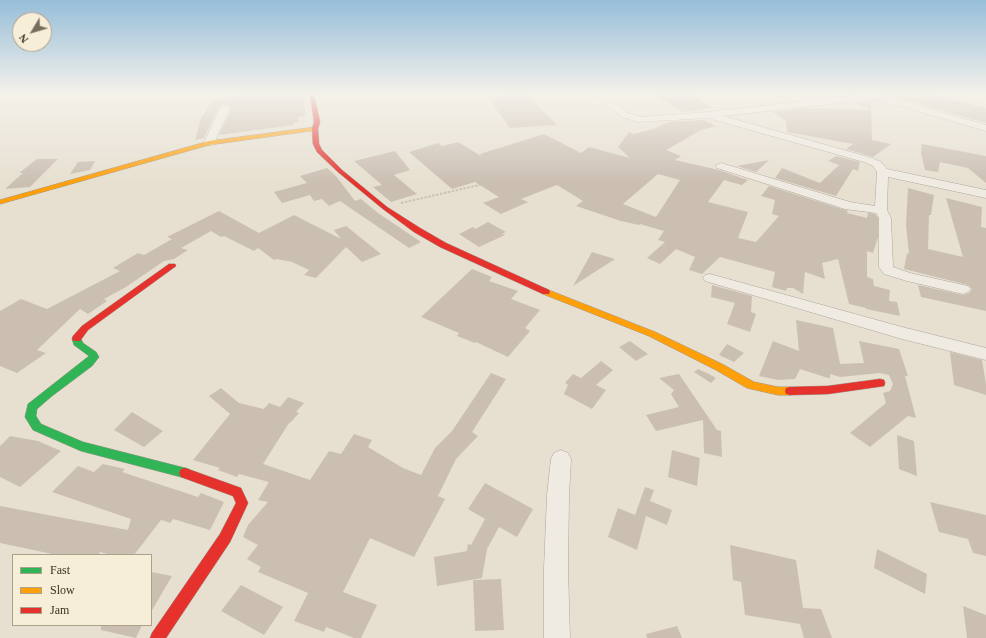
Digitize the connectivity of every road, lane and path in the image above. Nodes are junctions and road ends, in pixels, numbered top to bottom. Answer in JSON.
{"nodes":[{"id":1,"x":218,"y":124,"type":"edge"},
{"id":2,"x":317,"y":124,"type":"edge"},
{"id":3,"x":739,"y":124,"type":"edge"},
{"id":4,"x":971,"y":124,"type":"edge"},
{"id":5,"x":986,"y":128,"type":"edge"},
{"id":6,"x":315,"y":130,"type":"junction"},
{"id":7,"x":209,"y":143,"type":"junction"},
{"id":8,"x":721,"y":166,"type":"dead end"},
{"id":9,"x":883,"y":172,"type":"junction"},
{"id":10,"x":488,"y":183,"type":"dead end"},
{"id":11,"x":986,"y":194,"type":"edge"},
{"id":12,"x":0,"y":202,"type":"edge"},
{"id":13,"x":385,"y":208,"type":"junction"},
{"id":14,"x":881,"y":210,"type":"junction"},
{"id":15,"x":172,"y":266,"type":"dead end"},
{"id":16,"x":710,"y":278,"type":"dead end"},
{"id":17,"x":963,"y":289,"type":"dead end"},
{"id":18,"x":986,"y":354,"type":"edge"},
{"id":19,"x":880,"y":384,"type":"dead end"},
{"id":20,"x":560,"y":459,"type":"dead end"},
{"id":21,"x":157,"y":638,"type":"edge"},
{"id":22,"x":557,"y":638,"type":"edge"}],
"edges":[{"from":1,"to":7,"type":"street"},
{"from":2,"to":6,"type":"street"},
{"from":3,"to":9,"type":"street"},
{"from":4,"to":5,"type":"street"},
{"from":6,"to":7,"type":"street"},
{"from":6,"to":13,"type":"street"},
{"from":7,"to":12,"type":"street"},
{"from":8,"to":14,"type":"street"},
{"from":9,"to":11,"type":"street"},
{"from":9,"to":14,"type":"street"},
{"from":10,"to":13,"type":"path"},
{"from":13,"to":19,"type":"street"},
{"from":14,"to":17,"type":"street"},
{"from":15,"to":21,"type":"street"},
{"from":16,"to":18,"type":"street"},
{"from":20,"to":22,"type":"street"}]}
